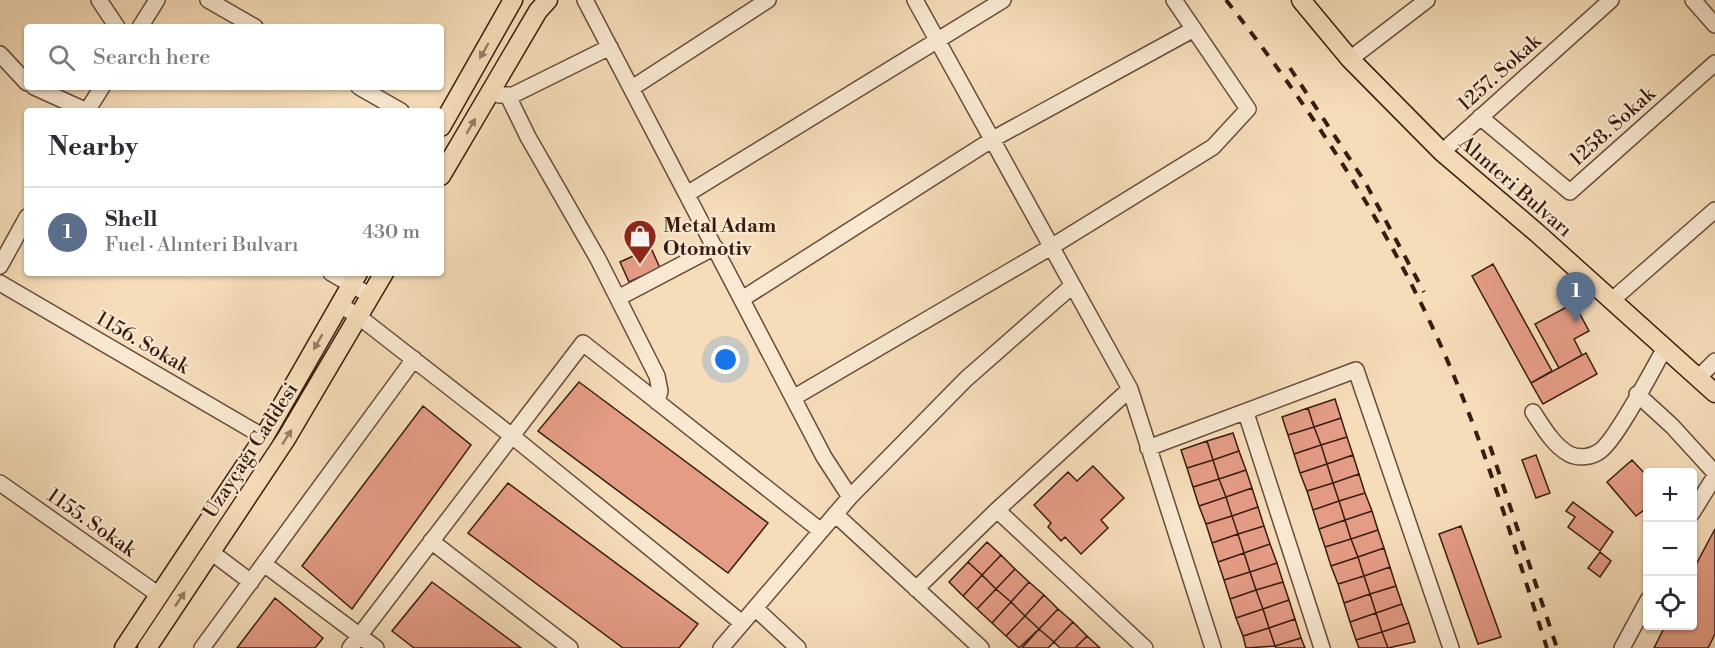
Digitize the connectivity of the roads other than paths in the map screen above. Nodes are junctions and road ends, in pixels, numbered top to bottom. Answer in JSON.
{"nodes":[{"id":1,"x":99,"y":0,"type":"edge"},
{"id":2,"x":157,"y":0,"type":"edge"},
{"id":3,"x":208,"y":0,"type":"edge"},
{"id":4,"x":513,"y":0,"type":"edge"},
{"id":5,"x":548,"y":0,"type":"edge"},
{"id":6,"x":585,"y":0,"type":"edge"},
{"id":7,"x":768,"y":0,"type":"edge"},
{"id":8,"x":915,"y":0,"type":"edge"},
{"id":9,"x":1003,"y":0,"type":"edge"},
{"id":10,"x":1174,"y":0,"type":"edge"},
{"id":11,"x":1301,"y":0,"type":"edge"},
{"id":12,"x":1427,"y":0,"type":"edge"},
{"id":13,"x":1611,"y":0,"type":"edge"},
{"id":14,"x":1693,"y":0,"type":"edge"},
{"id":15,"x":115,"y":24,"type":"edge"},
{"id":16,"x":142,"y":24,"type":"edge"},
{"id":17,"x":250,"y":24,"type":"edge"},
{"id":18,"x":1715,"y":25,"type":"edge"},
{"id":19,"x":1194,"y":29,"type":"junction"},
{"id":20,"x":938,"y":39,"type":"junction"},
{"id":21,"x":610,"y":47,"type":"junction"},
{"id":22,"x":0,"y":54,"type":"edge"},
{"id":23,"x":1350,"y":59,"type":"junction"},
{"id":24,"x":1715,"y":63,"type":"edge"},
{"id":25,"x":24,"y":79,"type":"edge"},
{"id":26,"x":632,"y":88,"type":"junction"},
{"id":27,"x":41,"y":90,"type":"edge"},
{"id":28,"x":100,"y":90,"type":"edge"},
{"id":29,"x":364,"y":90,"type":"edge"},
{"id":30,"x":500,"y":93,"type":"junction"},
{"id":31,"x":80,"y":108,"type":"edge"},
{"id":32,"x":89,"y":108,"type":"edge"},
{"id":33,"x":396,"y":108,"type":"edge"},
{"id":34,"x":1480,"y":117,"type":"junction"},
{"id":35,"x":444,"y":122,"type":"edge"},
{"id":36,"x":993,"y":140,"type":"junction"},
{"id":37,"x":1442,"y":152,"type":"junction"},
{"id":38,"x":444,"y":172,"type":"edge"},
{"id":39,"x":687,"y":194,"type":"junction"},
{"id":40,"x":1715,"y":210,"type":"edge"},
{"id":41,"x":24,"y":223,"type":"edge"},
{"id":42,"x":715,"y":247,"type":"junction"},
{"id":43,"x":1051,"y":247,"type":"junction"},
{"id":44,"x":0,"y":266,"type":"edge"},
{"id":45,"x":382,"y":276,"type":"edge"},
{"id":46,"x":354,"y":279,"type":"edge"},
{"id":47,"x":0,"y":283,"type":"edge"},
{"id":48,"x":1072,"y":286,"type":"junction"},
{"id":49,"x":371,"y":296,"type":"junction"},
{"id":50,"x":618,"y":298,"type":"junction"},
{"id":51,"x":742,"y":299,"type":"junction"},
{"id":52,"x":1611,"y":301,"type":"junction"},
{"id":53,"x":340,"y":305,"type":"junction"},
{"id":54,"x":358,"y":316,"type":"junction"},
{"id":55,"x":1665,"y":348,"type":"junction"},
{"id":56,"x":414,"y":359,"type":"junction"},
{"id":57,"x":1715,"y":361,"type":"edge"},
{"id":58,"x":1698,"y":378,"type":"junction"},
{"id":59,"x":1130,"y":390,"type":"junction"},
{"id":60,"x":1715,"y":393,"type":"edge"},
{"id":61,"x":1637,"y":394,"type":"junction"},
{"id":62,"x":794,"y":398,"type":"junction"},
{"id":63,"x":657,"y":402,"type":"junction"},
{"id":64,"x":1533,"y":412,"type":"dead end"},
{"id":65,"x":1246,"y":413,"type":"junction"},
{"id":66,"x":512,"y":436,"type":"junction"},
{"id":67,"x":264,"y":437,"type":"junction"},
{"id":68,"x":1148,"y":448,"type":"junction"},
{"id":69,"x":1715,"y":475,"type":"edge"},
{"id":70,"x":0,"y":483,"type":"edge"},
{"id":71,"x":850,"y":496,"type":"junction"},
{"id":72,"x":1697,"y":505,"type":"edge"},
{"id":73,"x":996,"y":510,"type":"junction"},
{"id":74,"x":835,"y":514,"type":"junction"},
{"id":75,"x":821,"y":531,"type":"junction"},
{"id":76,"x":431,"y":541,"type":"junction"},
{"id":77,"x":211,"y":552,"type":"junction"},
{"id":78,"x":264,"y":564,"type":"junction"},
{"id":79,"x":250,"y":582,"type":"junction"},
{"id":80,"x":916,"y":589,"type":"junction"},
{"id":81,"x":159,"y":595,"type":"junction"},
{"id":82,"x":755,"y":608,"type":"junction"},
{"id":83,"x":1643,"y":608,"type":"edge"},
{"id":84,"x":742,"y":623,"type":"junction"},
{"id":85,"x":354,"y":642,"type":"edge"},
{"id":86,"x":124,"y":648,"type":"edge"},
{"id":87,"x":147,"y":648,"type":"edge"},
{"id":88,"x":202,"y":648,"type":"edge"},
{"id":89,"x":376,"y":648,"type":"edge"},
{"id":90,"x":570,"y":648,"type":"edge"},
{"id":91,"x":721,"y":648,"type":"edge"},
{"id":92,"x":798,"y":648,"type":"edge"},
{"id":93,"x":981,"y":648,"type":"edge"},
{"id":94,"x":1145,"y":648,"type":"edge"},
{"id":95,"x":1213,"y":648,"type":"edge"},
{"id":96,"x":1322,"y":648,"type":"edge"},
{"id":97,"x":1451,"y":648,"type":"edge"},
{"id":98,"x":1622,"y":648,"type":"edge"}],
"edges":[{"from":1,"to":15,"type":"street"},
{"from":2,"to":16,"type":"street"},
{"from":3,"to":17,"type":"street"},
{"from":4,"to":35,"type":"main road","one_way":true},
{"from":5,"to":30,"type":"main road"},
{"from":6,"to":21,"type":"street"},
{"from":7,"to":26,"type":"street"},
{"from":8,"to":20,"type":"street"},
{"from":9,"to":20,"type":"street"},
{"from":10,"to":19,"type":"street"},
{"from":11,"to":23,"type":"main road","name":"Alınteri Bulvarı"},
{"from":12,"to":23,"type":"street"},
{"from":13,"to":34,"type":"street","name":"1257. Sokak"},
{"from":14,"to":18,"type":"street"},
{"from":19,"to":36,"type":"street"},
{"from":19,"to":43,"type":"street"},
{"from":20,"to":36,"type":"street"},
{"from":20,"to":39,"type":"street"},
{"from":21,"to":26,"type":"street"},
{"from":21,"to":30,"type":"street"},
{"from":22,"to":25,"type":"street"},
{"from":23,"to":37,"type":"main road","name":"Alınteri Bulvarı"},
{"from":24,"to":34,"type":"street","name":"1258. Sokak"},
{"from":26,"to":39,"type":"street"},
{"from":27,"to":31,"type":"street"},
{"from":28,"to":32,"type":"street"},
{"from":29,"to":33,"type":"street"},
{"from":38,"to":30,"type":"main road","one_way":true},
{"from":30,"to":50,"type":"street"},
{"from":34,"to":37,"type":"street","name":"1257. Sokak"},
{"from":36,"to":43,"type":"street"},
{"from":36,"to":51,"type":"street"},
{"from":37,"to":52,"type":"main road","name":"Alınteri Bulvarı"},
{"from":39,"to":42,"type":"street"},
{"from":40,"to":52,"type":"street"},
{"from":41,"to":44,"type":"street"},
{"from":42,"to":50,"type":"street"},
{"from":42,"to":51,"type":"street"},
{"from":43,"to":48,"type":"street"},
{"from":43,"to":62,"type":"street"},
{"from":45,"to":49,"type":"main road","name":"Uzayçağı Caddesi"},
{"from":46,"to":49,"type":"street"},
{"from":46,"to":53,"type":"main road","name":"Uzayçağı Caddesi"},
{"from":47,"to":67,"type":"street","name":"1156. Sokak"},
{"from":48,"to":59,"type":"street"},
{"from":48,"to":71,"type":"street"},
{"from":49,"to":54,"type":"main road","name":"Uzayçağı Caddesi"},
{"from":50,"to":63,"type":"street"},
{"from":51,"to":62,"type":"street"},
{"from":52,"to":55,"type":"main road","name":"Alınteri Bulvarı"},
{"from":53,"to":54,"type":"street"},
{"from":53,"to":67,"type":"main road","name":"Uzayçağı Caddesi","one_way":true},
{"from":54,"to":56,"type":"street"},
{"from":77,"to":54,"type":"main road","name":"Uzayçağı Caddesi","one_way":true},
{"from":55,"to":58,"type":"main road","name":"Alınteri Bulvarı"},
{"from":55,"to":61,"type":"street"},
{"from":56,"to":66,"type":"street"},
{"from":56,"to":78,"type":"street"},
{"from":57,"to":58,"type":"street"},
{"from":58,"to":60,"type":"main road","name":"Alınteri Bulvarı"},
{"from":59,"to":68,"type":"street"},
{"from":59,"to":73,"type":"street"},
{"from":61,"to":64,"type":"street"},
{"from":61,"to":69,"type":"street"},
{"from":62,"to":71,"type":"street"},
{"from":63,"to":66,"type":"street"},
{"from":63,"to":75,"type":"street"},
{"from":65,"to":68,"type":"street"},
{"from":65,"to":96,"type":"street"},
{"from":65,"to":97,"type":"street"},
{"from":66,"to":76,"type":"street"},
{"from":66,"to":84,"type":"street"},
{"from":67,"to":81,"type":"main road","name":"Uzayçağı Caddesi"},
{"from":68,"to":95,"type":"street"},
{"from":69,"to":72,"type":"street"},
{"from":70,"to":81,"type":"street","name":"1155. Sokak"},
{"from":71,"to":74,"type":"street"},
{"from":73,"to":80,"type":"street"},
{"from":73,"to":94,"type":"street"},
{"from":74,"to":75,"type":"street"},
{"from":74,"to":80,"type":"street"},
{"from":75,"to":82,"type":"street"},
{"from":76,"to":85,"type":"street"},
{"from":76,"to":90,"type":"street"},
{"from":77,"to":79,"type":"street"},
{"from":87,"to":77,"type":"main road","name":"Uzayçağı Caddesi","one_way":true},
{"from":78,"to":79,"type":"street"},
{"from":78,"to":85,"type":"street"},
{"from":79,"to":88,"type":"street"},
{"from":80,"to":93,"type":"street"},
{"from":81,"to":86,"type":"main road","name":"Uzayçağı Caddesi"},
{"from":82,"to":84,"type":"street"},
{"from":82,"to":92,"type":"street"},
{"from":83,"to":98,"type":"street"},
{"from":84,"to":91,"type":"street"},
{"from":85,"to":89,"type":"street"}]}
